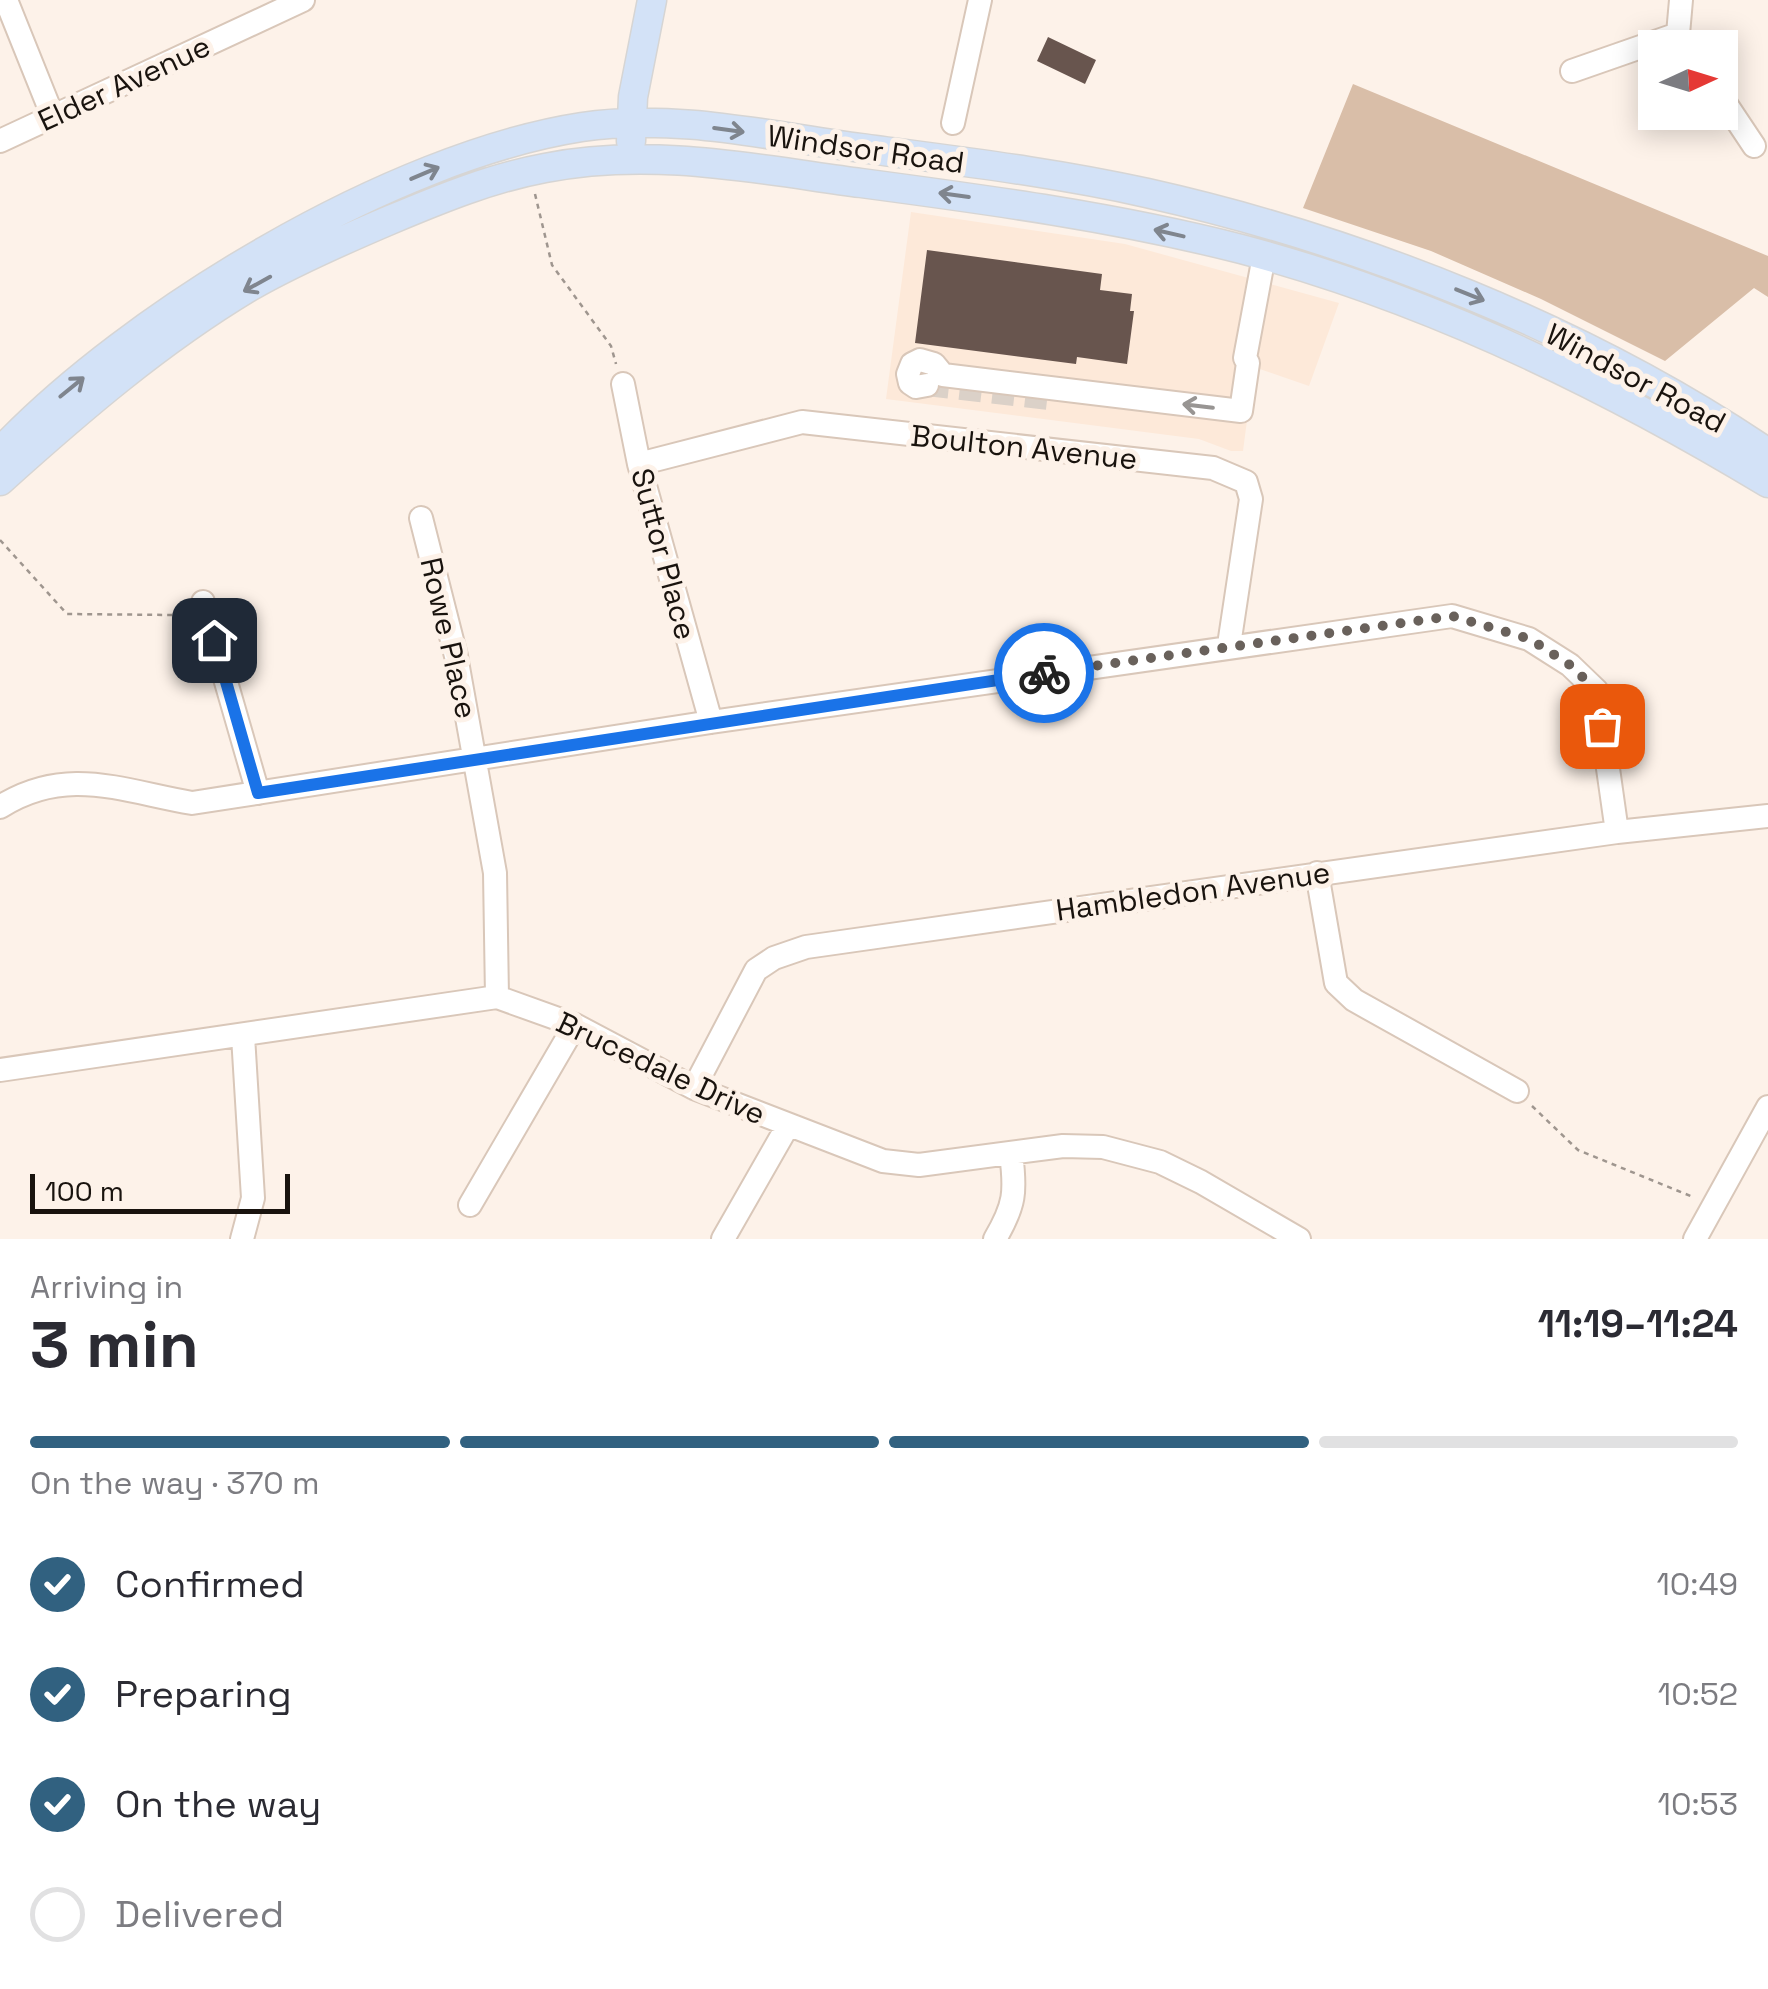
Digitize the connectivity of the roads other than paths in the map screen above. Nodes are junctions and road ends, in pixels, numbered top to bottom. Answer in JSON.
{"nodes":[{"id":1,"x":6,"y":0,"type":"edge"},
{"id":2,"x":303,"y":0,"type":"edge"},
{"id":3,"x":652,"y":0,"type":"edge"},
{"id":4,"x":980,"y":0,"type":"edge"},
{"id":5,"x":1681,"y":0,"type":"edge"},
{"id":6,"x":1682,"y":30,"type":"edge"},
{"id":7,"x":1638,"y":52,"type":"edge"},
{"id":8,"x":1572,"y":70,"type":"dead end"},
{"id":9,"x":54,"y":117,"type":"junction"},
{"id":10,"x":632,"y":122,"type":"junction"},
{"id":11,"x":1738,"y":122,"type":"edge"},
{"id":12,"x":954,"y":123,"type":"dead end"},
{"id":13,"x":0,"y":141,"type":"edge"},
{"id":14,"x":1754,"y":146,"type":"dead end"},
{"id":15,"x":630,"y":158,"type":"junction"},
{"id":16,"x":1194,"y":205,"type":"junction"},
{"id":17,"x":1264,"y":256,"type":"junction"},
{"id":18,"x":1410,"y":272,"type":"junction"},
{"id":19,"x":1245,"y":358,"type":"junction"},
{"id":20,"x":623,"y":384,"type":"road end"},
{"id":21,"x":927,"y":385,"type":"dead end"},
{"id":22,"x":1233,"y":398,"type":"dead end"},
{"id":23,"x":0,"y":452,"type":"edge"},
{"id":24,"x":1768,"y":453,"type":"edge"},
{"id":25,"x":639,"y":464,"type":"junction"},
{"id":26,"x":0,"y":481,"type":"edge"},
{"id":27,"x":1768,"y":483,"type":"edge"},
{"id":28,"x":421,"y":518,"type":"dead end"},
{"id":29,"x":203,"y":602,"type":"road end"},
{"id":30,"x":1229,"y":646,"type":"junction"},
{"id":31,"x":711,"y":722,"type":"junction"},
{"id":32,"x":476,"y":758,"type":"junction"},
{"id":33,"x":258,"y":793,"type":"junction"},
{"id":34,"x":0,"y":808,"type":"edge"},
{"id":35,"x":1768,"y":816,"type":"edge"},
{"id":36,"x":1618,"y":832,"type":"junction"},
{"id":37,"x":1317,"y":873,"type":"junction"},
{"id":38,"x":496,"y":998,"type":"junction"},
{"id":39,"x":575,"y":1026,"type":"junction"},
{"id":40,"x":243,"y":1036,"type":"junction"},
{"id":41,"x":0,"y":1070,"type":"edge"},
{"id":42,"x":694,"y":1088,"type":"junction"},
{"id":43,"x":1517,"y":1092,"type":"road end"},
{"id":44,"x":1768,"y":1107,"type":"edge"},
{"id":45,"x":787,"y":1127,"type":"junction"},
{"id":46,"x":1011,"y":1153,"type":"junction"},
{"id":47,"x":470,"y":1204,"type":"dead end"},
{"id":48,"x":242,"y":1239,"type":"edge"},
{"id":49,"x":723,"y":1239,"type":"edge"},
{"id":50,"x":995,"y":1239,"type":"edge"},
{"id":51,"x":1299,"y":1239,"type":"edge"},
{"id":52,"x":1695,"y":1239,"type":"edge"}],
"edges":[{"from":1,"to":9,"type":"street"},
{"from":2,"to":9,"type":"street","name":"Elder Avenue"},
{"from":3,"to":10,"type":"main road"},
{"from":4,"to":12,"type":"street"},
{"from":5,"to":6,"type":"street"},
{"from":7,"to":8,"type":"street"},
{"from":9,"to":13,"type":"street","name":"Elder Avenue"},
{"from":10,"to":15,"type":"main road"},
{"from":10,"to":16,"type":"main road","name":"Windsor Road","one_way":true},
{"from":23,"to":10,"type":"main road","name":"Windsor Road","one_way":true},
{"from":11,"to":14,"type":"street"},
{"from":17,"to":15,"type":"main road","name":"Windsor Road","one_way":true},
{"from":15,"to":26,"type":"main road","name":"Windsor Road","one_way":true},
{"from":16,"to":17,"type":"main road"},
{"from":16,"to":18,"type":"main road","name":"Windsor Road"},
{"from":17,"to":18,"type":"main road"},
{"from":17,"to":19,"type":"street"},
{"from":17,"to":27,"type":"main road","name":"Windsor Road"},
{"from":18,"to":24,"type":"main road","name":"Windsor Road","one_way":true},
{"from":19,"to":21,"type":"street","one_way":true},
{"from":19,"to":22,"type":"street"},
{"from":20,"to":25,"type":"street","name":"Suttor Place"},
{"from":25,"to":30,"type":"street","name":"Boulton Avenue"},
{"from":25,"to":31,"type":"street","name":"Suttor Place"},
{"from":28,"to":32,"type":"street","name":"Rowe Place"},
{"from":29,"to":33,"type":"street"},
{"from":30,"to":31,"type":"street"},
{"from":30,"to":36,"type":"street"},
{"from":31,"to":32,"type":"street"},
{"from":32,"to":33,"type":"street"},
{"from":32,"to":38,"type":"street","name":"Rowe Place"},
{"from":33,"to":34,"type":"street"},
{"from":35,"to":36,"type":"street","name":"Hambledon Avenue"},
{"from":36,"to":37,"type":"street","name":"Hambledon Avenue"},
{"from":37,"to":42,"type":"street","name":"Hambledon Avenue"},
{"from":37,"to":43,"type":"street"},
{"from":38,"to":39,"type":"street","name":"Brucedale Drive"},
{"from":38,"to":40,"type":"street","name":"Brucedale Drive"},
{"from":39,"to":42,"type":"street","name":"Brucedale Drive"},
{"from":39,"to":47,"type":"street"},
{"from":40,"to":41,"type":"street","name":"Brucedale Drive"},
{"from":40,"to":48,"type":"street"},
{"from":42,"to":45,"type":"street","name":"Brucedale Drive"},
{"from":44,"to":52,"type":"street"},
{"from":45,"to":46,"type":"street","name":"Brucedale Drive"},
{"from":45,"to":49,"type":"street"},
{"from":46,"to":50,"type":"street"},
{"from":46,"to":51,"type":"street","name":"Brucedale Drive"}]}
